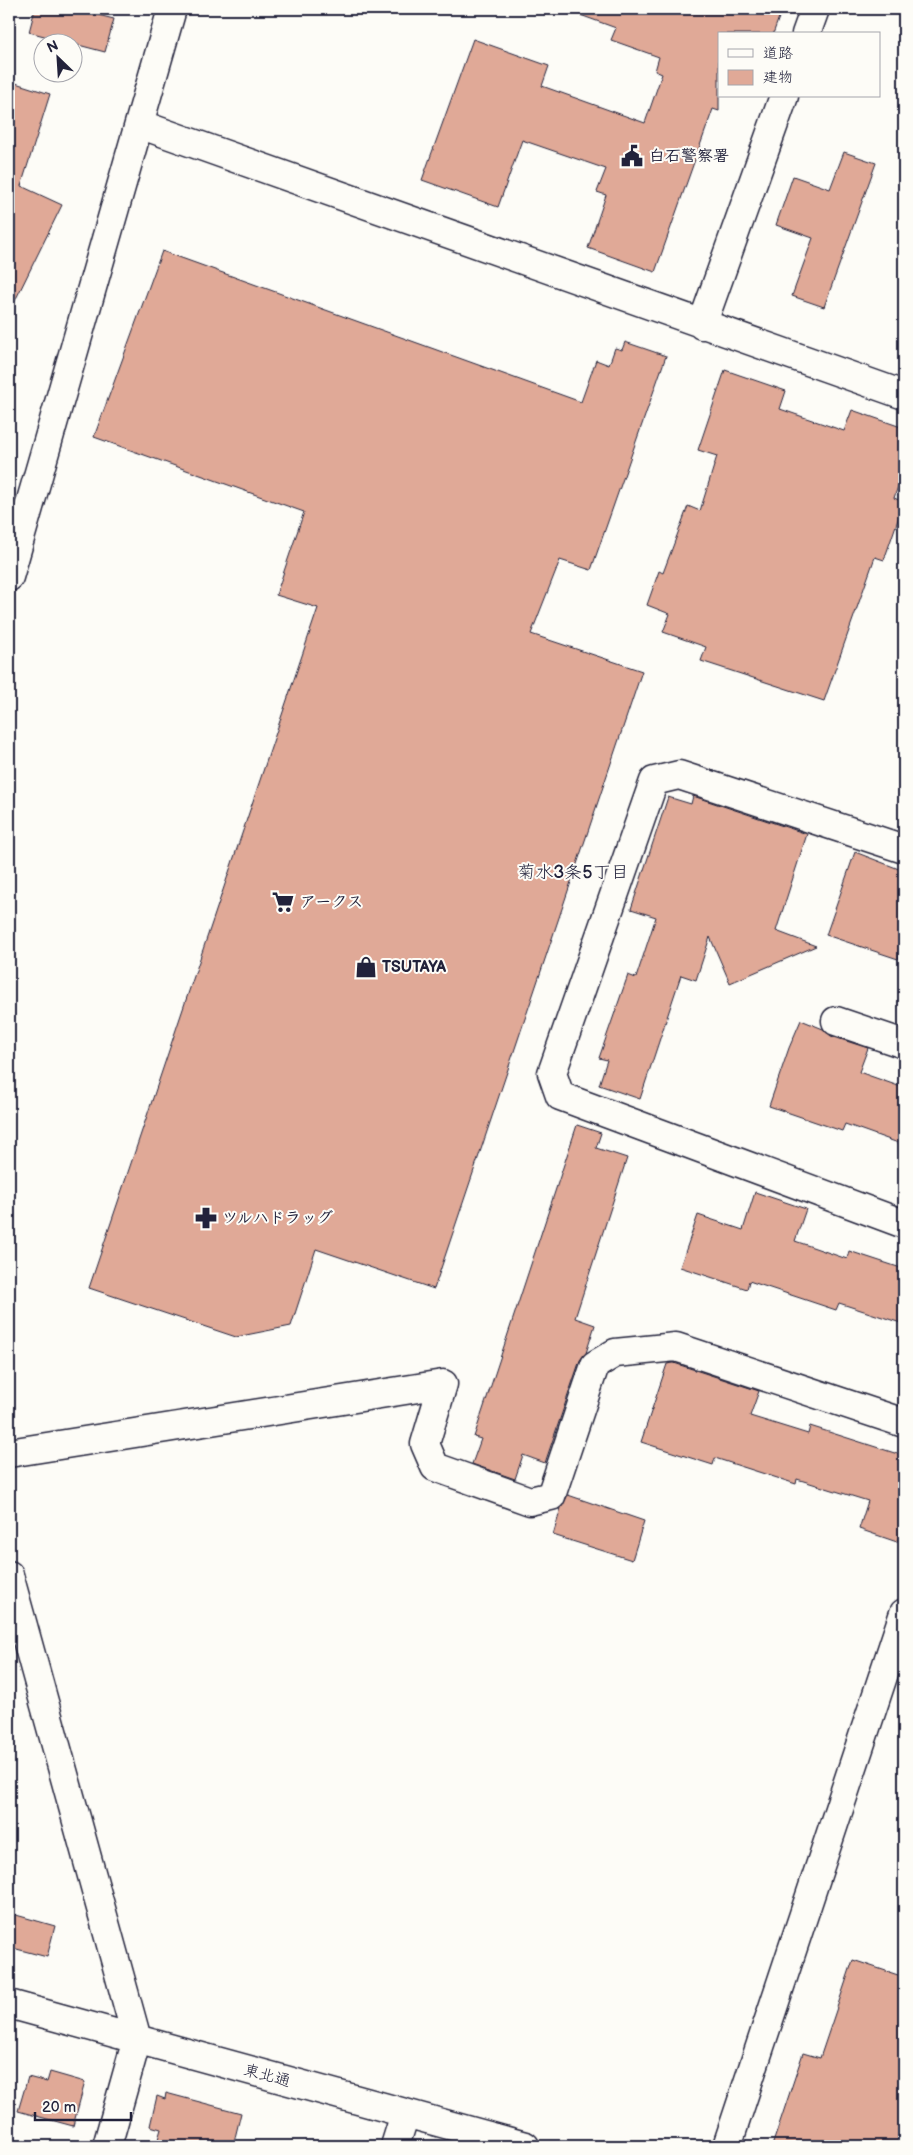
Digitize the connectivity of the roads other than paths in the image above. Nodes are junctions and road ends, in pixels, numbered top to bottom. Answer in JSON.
{"nodes":[{"id":1,"x":172,"y":9,"type":"edge"},
{"id":2,"x":815,"y":9,"type":"edge"},
{"id":3,"x":807,"y":32,"type":"edge"},
{"id":4,"x":783,"y":98,"type":"edge"},
{"id":5,"x":139,"y":124,"type":"junction"},
{"id":6,"x":702,"y":325,"type":"junction"},
{"id":7,"x":904,"y":395,"type":"edge"},
{"id":8,"x":9,"y":577,"type":"edge"},
{"id":9,"x":904,"y":849,"type":"edge"},
{"id":10,"x":836,"y":1021,"type":"dead end"},
{"id":11,"x":904,"y":1044,"type":"edge"},
{"id":12,"x":904,"y":1224,"type":"edge"},
{"id":13,"x":904,"y":1422,"type":"edge"},
{"id":14,"x":9,"y":1452,"type":"edge"},
{"id":15,"x":9,"y":1576,"type":"edge"},
{"id":16,"x":904,"y":1613,"type":"edge"},
{"id":17,"x":9,"y":2004,"type":"edge"},
{"id":18,"x":137,"y":2039,"type":"junction"},
{"id":19,"x":405,"y":2114,"type":"junction"},
{"id":20,"x":107,"y":2146,"type":"edge"},
{"id":21,"x":395,"y":2146,"type":"edge"},
{"id":22,"x":525,"y":2146,"type":"edge"},
{"id":23,"x":727,"y":2146,"type":"edge"}],
"edges":[{"from":1,"to":5,"type":"street"},
{"from":2,"to":3,"type":"street"},
{"from":4,"to":6,"type":"street"},
{"from":5,"to":6,"type":"street"},
{"from":5,"to":8,"type":"street"},
{"from":6,"to":7,"type":"street"},
{"from":9,"to":12,"type":"street"},
{"from":10,"to":11,"type":"street"},
{"from":13,"to":14,"type":"street"},
{"from":15,"to":18,"type":"street"},
{"from":16,"to":23,"type":"street"},
{"from":17,"to":18,"type":"street","name":"東北通"},
{"from":18,"to":19,"type":"street","name":"東北通"},
{"from":18,"to":20,"type":"street"},
{"from":19,"to":21,"type":"street"},
{"from":19,"to":22,"type":"street","name":"東北通"}]}
